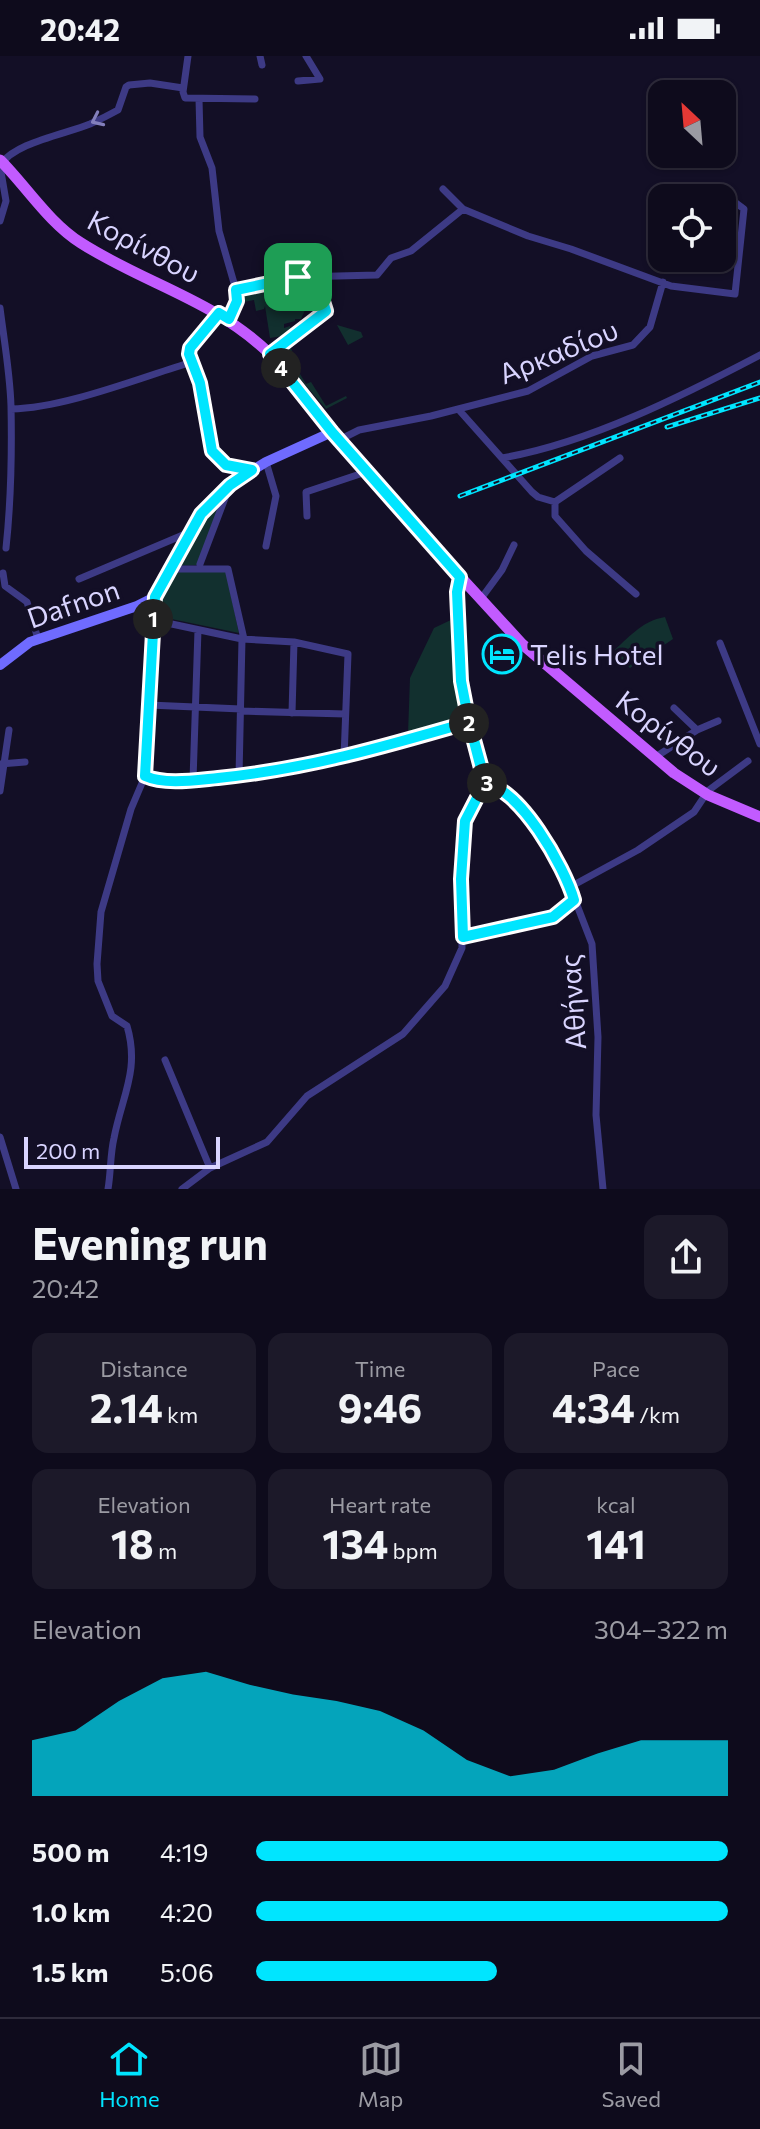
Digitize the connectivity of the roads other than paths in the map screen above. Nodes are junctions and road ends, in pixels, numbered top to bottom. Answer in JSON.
{"nodes":[{"id":1,"x":188,"y":56,"type":"edge"},
{"id":2,"x":260,"y":56,"type":"edge"},
{"id":3,"x":306,"y":56,"type":"edge"},
{"id":4,"x":262,"y":65,"type":"dead end"},
{"id":5,"x":298,"y":81,"type":"dead end"},
{"id":6,"x":183,"y":88,"type":"junction"},
{"id":7,"x":199,"y":99,"type":"junction"},
{"id":8,"x":255,"y":99,"type":"dead end"},
{"id":9,"x":1,"y":160,"type":"edge"},
{"id":10,"x":443,"y":189,"type":"dead end"},
{"id":11,"x":736,"y":203,"type":"edge"},
{"id":12,"x":463,"y":209,"type":"junction"},
{"id":13,"x":0,"y":221,"type":"edge"},
{"id":14,"x":298,"y":277,"type":"junction"},
{"id":15,"x":663,"y":282,"type":"junction"},
{"id":16,"x":236,"y":290,"type":"junction"},
{"id":17,"x":0,"y":308,"type":"edge"},
{"id":18,"x":224,"y":316,"type":"junction"},
{"id":19,"x":270,"y":354,"type":"junction"},
{"id":20,"x":760,"y":355,"type":"edge"},
{"id":21,"x":192,"y":362,"type":"junction"},
{"id":22,"x":11,"y":409,"type":"junction"},
{"id":23,"x":459,"y":410,"type":"junction"},
{"id":24,"x":335,"y":436,"type":"junction"},
{"id":25,"x":620,"y":458,"type":"dead end"},
{"id":26,"x":504,"y":460,"type":"junction"},
{"id":27,"x":266,"y":462,"type":"junction"},
{"id":28,"x":252,"y":470,"type":"junction"},
{"id":29,"x":366,"y":472,"type":"junction"},
{"id":30,"x":230,"y":485,"type":"junction"},
{"id":31,"x":555,"y":502,"type":"junction"},
{"id":32,"x":307,"y":516,"type":"dead end"},
{"id":33,"x":190,"y":532,"type":"junction"},
{"id":34,"x":514,"y":545,"type":"dead end"},
{"id":35,"x":266,"y":546,"type":"dead end"},
{"id":36,"x":6,"y":548,"type":"dead end"},
{"id":37,"x":200,"y":564,"type":"dead end"},
{"id":38,"x":169,"y":569,"type":"junction"},
{"id":39,"x":3,"y":573,"type":"dead end"},
{"id":40,"x":460,"y":577,"type":"junction"},
{"id":41,"x":79,"y":579,"type":"dead end"},
{"id":42,"x":636,"y":594,"type":"dead end"},
{"id":43,"x":151,"y":599,"type":"junction"},
{"id":44,"x":480,"y":600,"type":"junction"},
{"id":45,"x":153,"y":620,"type":"junction"},
{"id":46,"x":198,"y":630,"type":"junction"},
{"id":47,"x":38,"y":639,"type":"junction"},
{"id":48,"x":243,"y":639,"type":"junction"},
{"id":49,"x":294,"y":642,"type":"junction"},
{"id":50,"x":720,"y":643,"type":"dead end"},
{"id":51,"x":0,"y":665,"type":"edge"},
{"id":52,"x":149,"y":705,"type":"junction"},
{"id":53,"x":196,"y":707,"type":"junction"},
{"id":54,"x":674,"y":708,"type":"dead end"},
{"id":55,"x":241,"y":710,"type":"junction"},
{"id":56,"x":292,"y":713,"type":"junction"},
{"id":57,"x":345,"y":714,"type":"junction"},
{"id":58,"x":718,"y":721,"type":"dead end"},
{"id":59,"x":469,"y":722,"type":"junction"},
{"id":60,"x":9,"y":730,"type":"dead end"},
{"id":61,"x":697,"y":730,"type":"junction"},
{"id":62,"x":760,"y":744,"type":"edge"},
{"id":63,"x":344,"y":758,"type":"junction"},
{"id":64,"x":654,"y":758,"type":"junction"},
{"id":65,"x":748,"y":761,"type":"dead end"},
{"id":66,"x":25,"y":762,"type":"dead end"},
{"id":67,"x":2,"y":764,"type":"edge"},
{"id":68,"x":145,"y":776,"type":"junction"},
{"id":69,"x":239,"y":776,"type":"junction"},
{"id":70,"x":193,"y":780,"type":"junction"},
{"id":71,"x":482,"y":783,"type":"junction"},
{"id":72,"x":0,"y":791,"type":"edge"},
{"id":73,"x":705,"y":793,"type":"junction"},
{"id":74,"x":760,"y":817,"type":"edge"},
{"id":75,"x":570,"y":887,"type":"junction"},
{"id":76,"x":574,"y":900,"type":"junction"},
{"id":77,"x":463,"y":937,"type":"junction"},
{"id":78,"x":165,"y":1060,"type":"dead end"},
{"id":79,"x":0,"y":1137,"type":"edge"},
{"id":80,"x":210,"y":1168,"type":"junction"},
{"id":81,"x":16,"y":1189,"type":"edge"},
{"id":82,"x":108,"y":1189,"type":"edge"},
{"id":83,"x":182,"y":1189,"type":"edge"},
{"id":84,"x":603,"y":1189,"type":"edge"}],
"edges":[{"from":1,"to":6,"type":"street"},
{"from":2,"to":4,"type":"street"},
{"from":3,"to":5,"type":"street"},
{"from":6,"to":7,"type":"street"},
{"from":6,"to":9,"type":"street","one_way":true},
{"from":7,"to":8,"type":"street"},
{"from":7,"to":16,"type":"street"},
{"from":9,"to":13,"type":"street"},
{"from":9,"to":18,"type":"main road","name":"Κορίνθου"},
{"from":10,"to":12,"type":"street"},
{"from":11,"to":15,"type":"street"},
{"from":12,"to":14,"type":"street"},
{"from":12,"to":15,"type":"street"},
{"from":14,"to":16,"type":"street"},
{"from":14,"to":19,"type":"street"},
{"from":15,"to":23,"type":"street","name":"Αρκαδίου"},
{"from":16,"to":18,"type":"street"},
{"from":17,"to":22,"type":"street"},
{"from":18,"to":19,"type":"main road","name":"Κορίνθου"},
{"from":18,"to":21,"type":"street"},
{"from":19,"to":24,"type":"main road","name":"Κορίνθου"},
{"from":20,"to":26,"type":"street"},
{"from":21,"to":22,"type":"street"},
{"from":21,"to":28,"type":"street"},
{"from":22,"to":36,"type":"street"},
{"from":23,"to":24,"type":"street","name":"Αρκαδίου"},
{"from":23,"to":26,"type":"street"},
{"from":24,"to":27,"type":"main road","name":"Dafnon"},
{"from":24,"to":29,"type":"main road","name":"Κορίνθου"},
{"from":25,"to":31,"type":"street"},
{"from":26,"to":31,"type":"street"},
{"from":27,"to":28,"type":"main road","name":"Dafnon"},
{"from":27,"to":35,"type":"street"},
{"from":28,"to":30,"type":"main road","name":"Dafnon"},
{"from":29,"to":32,"type":"street"},
{"from":29,"to":40,"type":"main road","name":"Κορίνθου"},
{"from":30,"to":33,"type":"main road","name":"Dafnon"},
{"from":30,"to":37,"type":"street"},
{"from":31,"to":42,"type":"street"},
{"from":33,"to":38,"type":"main road","name":"Dafnon"},
{"from":33,"to":41,"type":"street"},
{"from":34,"to":44,"type":"street"},
{"from":38,"to":43,"type":"main road","name":"Dafnon"},
{"from":38,"to":48,"type":"street"},
{"from":39,"to":47,"type":"street"},
{"from":40,"to":44,"type":"main road","name":"Κορίνθου"},
{"from":40,"to":59,"type":"street"},
{"from":43,"to":45,"type":"street"},
{"from":43,"to":47,"type":"main road","name":"Dafnon"},
{"from":44,"to":64,"type":"main road","name":"Κορίνθου"},
{"from":45,"to":46,"type":"street"},
{"from":45,"to":52,"type":"street"},
{"from":46,"to":48,"type":"street"},
{"from":46,"to":53,"type":"street"},
{"from":47,"to":51,"type":"main road","name":"Dafnon"},
{"from":48,"to":49,"type":"street"},
{"from":48,"to":55,"type":"street"},
{"from":49,"to":56,"type":"street"},
{"from":49,"to":57,"type":"street"},
{"from":50,"to":62,"type":"street"},
{"from":52,"to":53,"type":"street"},
{"from":52,"to":68,"type":"street"},
{"from":53,"to":55,"type":"street"},
{"from":53,"to":70,"type":"street"},
{"from":54,"to":61,"type":"street"},
{"from":55,"to":56,"type":"street"},
{"from":55,"to":69,"type":"street"},
{"from":56,"to":57,"type":"street"},
{"from":57,"to":63,"type":"street"},
{"from":58,"to":61,"type":"street"},
{"from":59,"to":63,"type":"street"},
{"from":59,"to":71,"type":"street"},
{"from":60,"to":67,"type":"street"},
{"from":61,"to":64,"type":"street"},
{"from":63,"to":69,"type":"street"},
{"from":64,"to":73,"type":"main road","name":"Κορίνθου"},
{"from":65,"to":73,"type":"street"},
{"from":66,"to":67,"type":"street"},
{"from":67,"to":72,"type":"street"},
{"from":68,"to":70,"type":"street"},
{"from":68,"to":82,"type":"street"},
{"from":69,"to":70,"type":"street"},
{"from":71,"to":75,"type":"street","name":"Αθήνας"},
{"from":71,"to":77,"type":"street"},
{"from":73,"to":74,"type":"main road","name":"Κορίνθου"},
{"from":73,"to":75,"type":"street"},
{"from":75,"to":76,"type":"street","name":"Αθήνας"},
{"from":76,"to":77,"type":"street"},
{"from":76,"to":84,"type":"street","name":"Αθήνας"},
{"from":77,"to":80,"type":"street"},
{"from":78,"to":80,"type":"street"},
{"from":79,"to":81,"type":"street"},
{"from":80,"to":83,"type":"street"}]}
